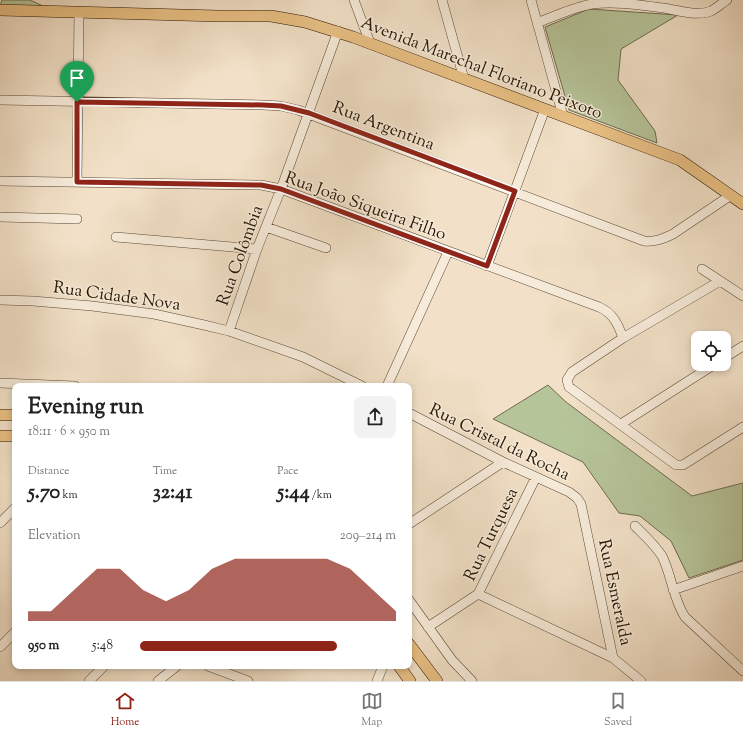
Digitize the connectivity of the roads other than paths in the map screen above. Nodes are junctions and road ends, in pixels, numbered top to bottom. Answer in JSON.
{"nodes":[{"id":1,"x":354,"y":0,"type":"edge"},
{"id":2,"x":442,"y":0,"type":"edge"},
{"id":3,"x":531,"y":0,"type":"edge"},
{"id":4,"x":727,"y":0,"type":"edge"},
{"id":5,"x":610,"y":2,"type":"edge"},
{"id":6,"x":0,"y":10,"type":"edge"},
{"id":7,"x":78,"y":12,"type":"junction"},
{"id":8,"x":537,"y":23,"type":"junction"},
{"id":9,"x":338,"y":32,"type":"junction"},
{"id":10,"x":370,"y":43,"type":"junction"},
{"id":11,"x":464,"y":79,"type":"junction"},
{"id":12,"x":0,"y":100,"type":"edge"},
{"id":13,"x":77,"y":102,"type":"junction"},
{"id":14,"x":545,"y":109,"type":"junction"},
{"id":15,"x":309,"y":113,"type":"junction"},
{"id":16,"x":563,"y":116,"type":"junction"},
{"id":17,"x":0,"y":181,"type":"edge"},
{"id":18,"x":77,"y":182,"type":"junction"},
{"id":19,"x":281,"y":189,"type":"junction"},
{"id":20,"x":515,"y":191,"type":"junction"},
{"id":21,"x":731,"y":195,"type":"junction"},
{"id":22,"x":743,"y":204,"type":"edge"},
{"id":23,"x":0,"y":217,"type":"edge"},
{"id":24,"x":77,"y":219,"type":"dead end"},
{"id":25,"x":266,"y":228,"type":"junction"},
{"id":26,"x":116,"y":237,"type":"dead end"},
{"id":27,"x":326,"y":248,"type":"dead end"},
{"id":28,"x":257,"y":249,"type":"junction"},
{"id":29,"x":448,"y":252,"type":"junction"},
{"id":30,"x":487,"y":266,"type":"junction"},
{"id":31,"x":702,"y":269,"type":"dead end"},
{"id":32,"x":720,"y":281,"type":"junction"},
{"id":33,"x":743,"y":296,"type":"edge"},
{"id":34,"x":0,"y":300,"type":"edge"},
{"id":35,"x":228,"y":331,"type":"junction"},
{"id":36,"x":624,"y":338,"type":"junction"},
{"id":37,"x":743,"y":346,"type":"edge"},
{"id":38,"x":731,"y":354,"type":"edge"},
{"id":39,"x":704,"y":371,"type":"edge"},
{"id":40,"x":0,"y":383,"type":"edge"},
{"id":41,"x":12,"y":383,"type":"edge"},
{"id":42,"x":356,"y":383,"type":"edge"},
{"id":43,"x":388,"y":383,"type":"edge"},
{"id":44,"x":0,"y":415,"type":"edge"},
{"id":45,"x":12,"y":415,"type":"edge"},
{"id":46,"x":412,"y":416,"type":"edge"},
{"id":47,"x":621,"y":424,"type":"junction"},
{"id":48,"x":743,"y":427,"type":"edge"},
{"id":49,"x":0,"y":436,"type":"edge"},
{"id":50,"x":12,"y":436,"type":"edge"},
{"id":51,"x":503,"y":462,"type":"junction"},
{"id":52,"x":536,"y":477,"type":"junction"},
{"id":53,"x":577,"y":498,"type":"joint"},
{"id":54,"x":12,"y":511,"type":"edge"},
{"id":55,"x":412,"y":522,"type":"edge"},
{"id":56,"x":0,"y":524,"type":"edge"},
{"id":57,"x":635,"y":526,"type":"dead end"},
{"id":58,"x":743,"y":566,"type":"edge"},
{"id":59,"x":673,"y":590,"type":"junction"},
{"id":60,"x":478,"y":594,"type":"junction"},
{"id":61,"x":412,"y":604,"type":"edge"},
{"id":62,"x":428,"y":628,"type":"junction"},
{"id":63,"x":12,"y":635,"type":"edge"},
{"id":64,"x":0,"y":647,"type":"edge"},
{"id":65,"x":412,"y":648,"type":"edge"},
{"id":66,"x":613,"y":658,"type":"junction"},
{"id":67,"x":101,"y":669,"type":"edge"},
{"id":68,"x":173,"y":669,"type":"edge"},
{"id":69,"x":216,"y":669,"type":"edge"},
{"id":70,"x":382,"y":669,"type":"edge"},
{"id":71,"x":401,"y":669,"type":"edge"},
{"id":72,"x":743,"y":671,"type":"edge"},
{"id":73,"x":89,"y":681,"type":"edge"},
{"id":74,"x":158,"y":681,"type":"edge"},
{"id":75,"x":248,"y":681,"type":"edge"},
{"id":76,"x":377,"y":681,"type":"edge"},
{"id":77,"x":410,"y":681,"type":"edge"},
{"id":78,"x":437,"y":681,"type":"edge"},
{"id":79,"x":472,"y":681,"type":"edge"},
{"id":80,"x":641,"y":681,"type":"edge"}],
"edges":[{"from":1,"to":10,"type":"street"},
{"from":2,"to":11,"type":"street"},
{"from":3,"to":8,"type":"street"},
{"from":4,"to":5,"type":"street"},
{"from":5,"to":8,"type":"street"},
{"from":6,"to":7,"type":"main road","name":"Avenida Marechal Floriano Peixoto"},
{"from":7,"to":9,"type":"main road","name":"Avenida Marechal Floriano Peixoto"},
{"from":7,"to":13,"type":"street"},
{"from":8,"to":16,"type":"street"},
{"from":9,"to":10,"type":"main road","name":"Avenida Marechal Floriano Peixoto"},
{"from":9,"to":15,"type":"street","name":"Rua Colômbia"},
{"from":10,"to":11,"type":"main road","name":"Avenida Marechal Floriano Peixoto"},
{"from":11,"to":14,"type":"main road","name":"Avenida Marechal Floriano Peixoto"},
{"from":12,"to":13,"type":"street","name":"Rua Argentina"},
{"from":13,"to":15,"type":"street","name":"Rua Argentina"},
{"from":13,"to":18,"type":"street"},
{"from":14,"to":16,"type":"main road","name":"Avenida Marechal Floriano Peixoto"},
{"from":14,"to":20,"type":"street"},
{"from":15,"to":19,"type":"street","name":"Rua Colômbia"},
{"from":15,"to":20,"type":"street","name":"Rua Argentina"},
{"from":16,"to":21,"type":"main road","name":"Avenida Marechal Floriano Peixoto"},
{"from":17,"to":18,"type":"street","name":"Rua João Siqueira Filho"},
{"from":18,"to":19,"type":"street","name":"Rua João Siqueira Filho"},
{"from":19,"to":25,"type":"street","name":"Rua Colômbia"},
{"from":19,"to":29,"type":"street","name":"Rua João Siqueira Filho"},
{"from":20,"to":21,"type":"street","name":"Rua Argentina"},
{"from":20,"to":30,"type":"street"},
{"from":21,"to":22,"type":"main road","name":"Avenida Marechal Floriano Peixoto"},
{"from":23,"to":24,"type":"street"},
{"from":25,"to":27,"type":"street"},
{"from":25,"to":28,"type":"street","name":"Rua Colômbia"},
{"from":26,"to":28,"type":"street"},
{"from":28,"to":35,"type":"street","name":"Rua Colômbia"},
{"from":29,"to":30,"type":"street","name":"Rua João Siqueira Filho"},
{"from":29,"to":43,"type":"street"},
{"from":30,"to":36,"type":"street","name":"Rua João Siqueira Filho"},
{"from":31,"to":32,"type":"street"},
{"from":32,"to":33,"type":"street"},
{"from":32,"to":36,"type":"street"},
{"from":34,"to":35,"type":"street","name":"Rua Cidade Nova"},
{"from":35,"to":42,"type":"street"},
{"from":36,"to":47,"type":"street"},
{"from":37,"to":38,"type":"street"},
{"from":39,"to":47,"type":"street"},
{"from":40,"to":41,"type":"street"},
{"from":44,"to":45,"type":"main road"},
{"from":46,"to":51,"type":"street","name":"Rua Cristal da Rocha"},
{"from":47,"to":48,"type":"street"},
{"from":49,"to":50,"type":"main road"},
{"from":51,"to":52,"type":"street","name":"Rua Cristal da Rocha"},
{"from":51,"to":55,"type":"street"},
{"from":52,"to":53,"type":"street","name":"Rua Cristal da Rocha"},
{"from":52,"to":60,"type":"street","name":"Rua Turquesa"},
{"from":53,"to":66,"type":"street","name":"Rua Esmeralda"},
{"from":54,"to":56,"type":"street"},
{"from":57,"to":59,"type":"street"},
{"from":58,"to":59,"type":"street"},
{"from":59,"to":72,"type":"street"},
{"from":60,"to":62,"type":"street","name":"Rua Turquesa"},
{"from":60,"to":66,"type":"street"},
{"from":61,"to":62,"type":"street"},
{"from":62,"to":79,"type":"street"},
{"from":63,"to":64,"type":"street"},
{"from":65,"to":78,"type":"main road"},
{"from":66,"to":80,"type":"street","name":"Rua Esmeralda"},
{"from":67,"to":73,"type":"street"},
{"from":68,"to":74,"type":"street"},
{"from":69,"to":75,"type":"street"},
{"from":70,"to":76,"type":"street"},
{"from":71,"to":77,"type":"main road"}]}
